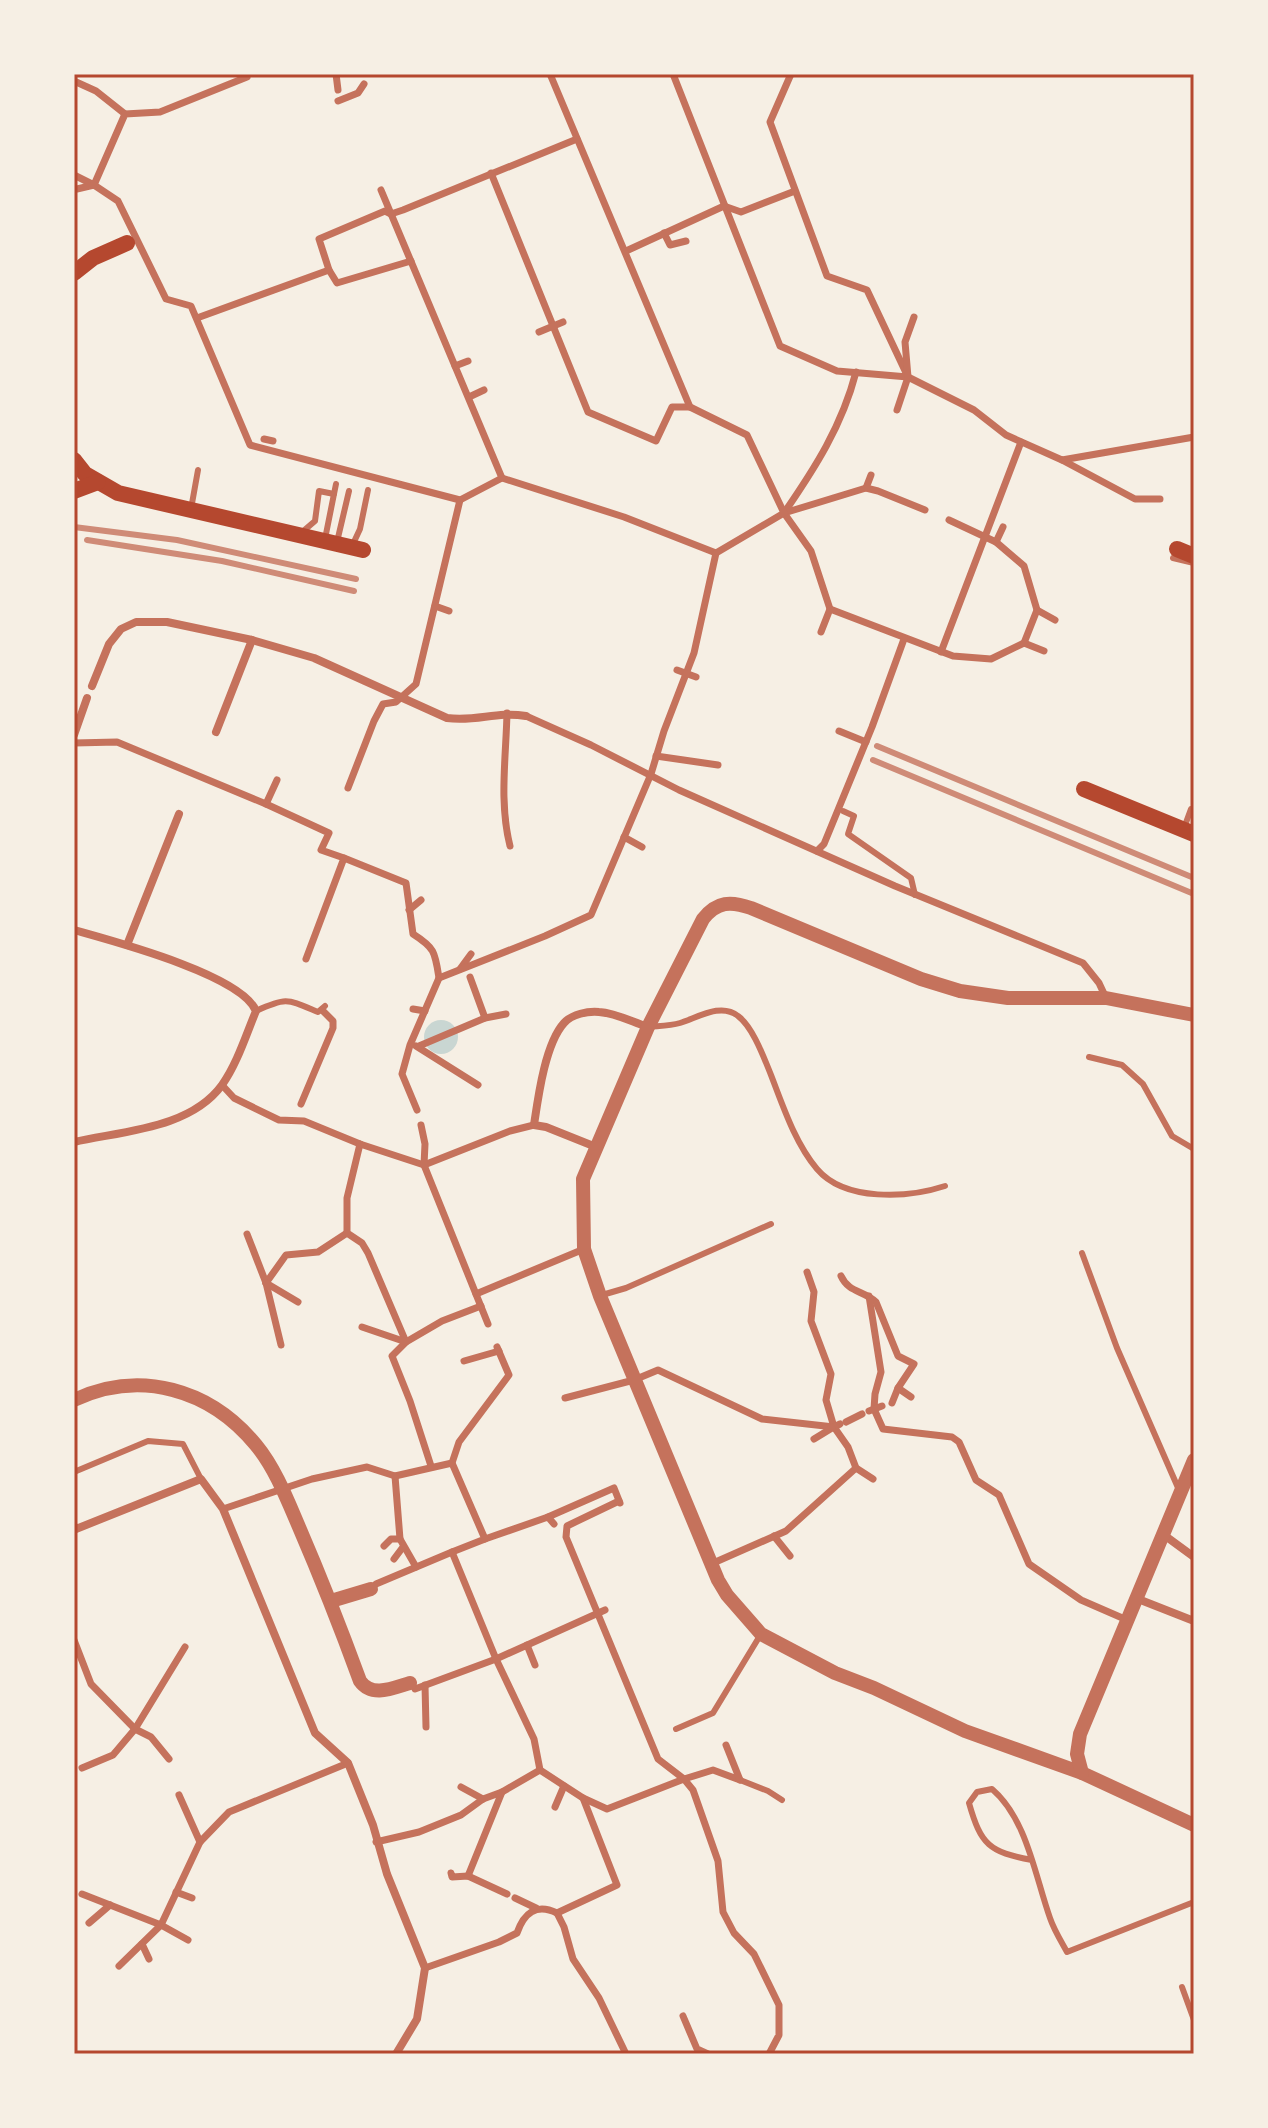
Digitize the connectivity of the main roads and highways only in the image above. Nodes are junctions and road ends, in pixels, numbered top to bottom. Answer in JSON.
{"nodes":[{"id":1,"x":127,"y":243,"type":"dead end"},
{"id":2,"x":74,"y":273,"type":"edge"},
{"id":3,"x":74,"y":460,"type":"edge"},
{"id":4,"x":98,"y":482,"type":"junction"},
{"id":5,"x":74,"y":491,"type":"edge"},
{"id":6,"x":344,"y":546,"type":"road end"},
{"id":7,"x":1175,"y":554,"type":"road end"},
{"id":8,"x":1194,"y":556,"type":"edge"},
{"id":9,"x":1084,"y":789,"type":"dead end"},
{"id":10,"x":1189,"y":832,"type":"edge"}],
"edges":[{"from":1,"to":2,"type":"main road"},
{"from":3,"to":4,"type":"main road"},
{"from":4,"to":5,"type":"main road"},
{"from":4,"to":6,"type":"main road"},
{"from":7,"to":8,"type":"main road"},
{"from":9,"to":10,"type":"main road"}]}
